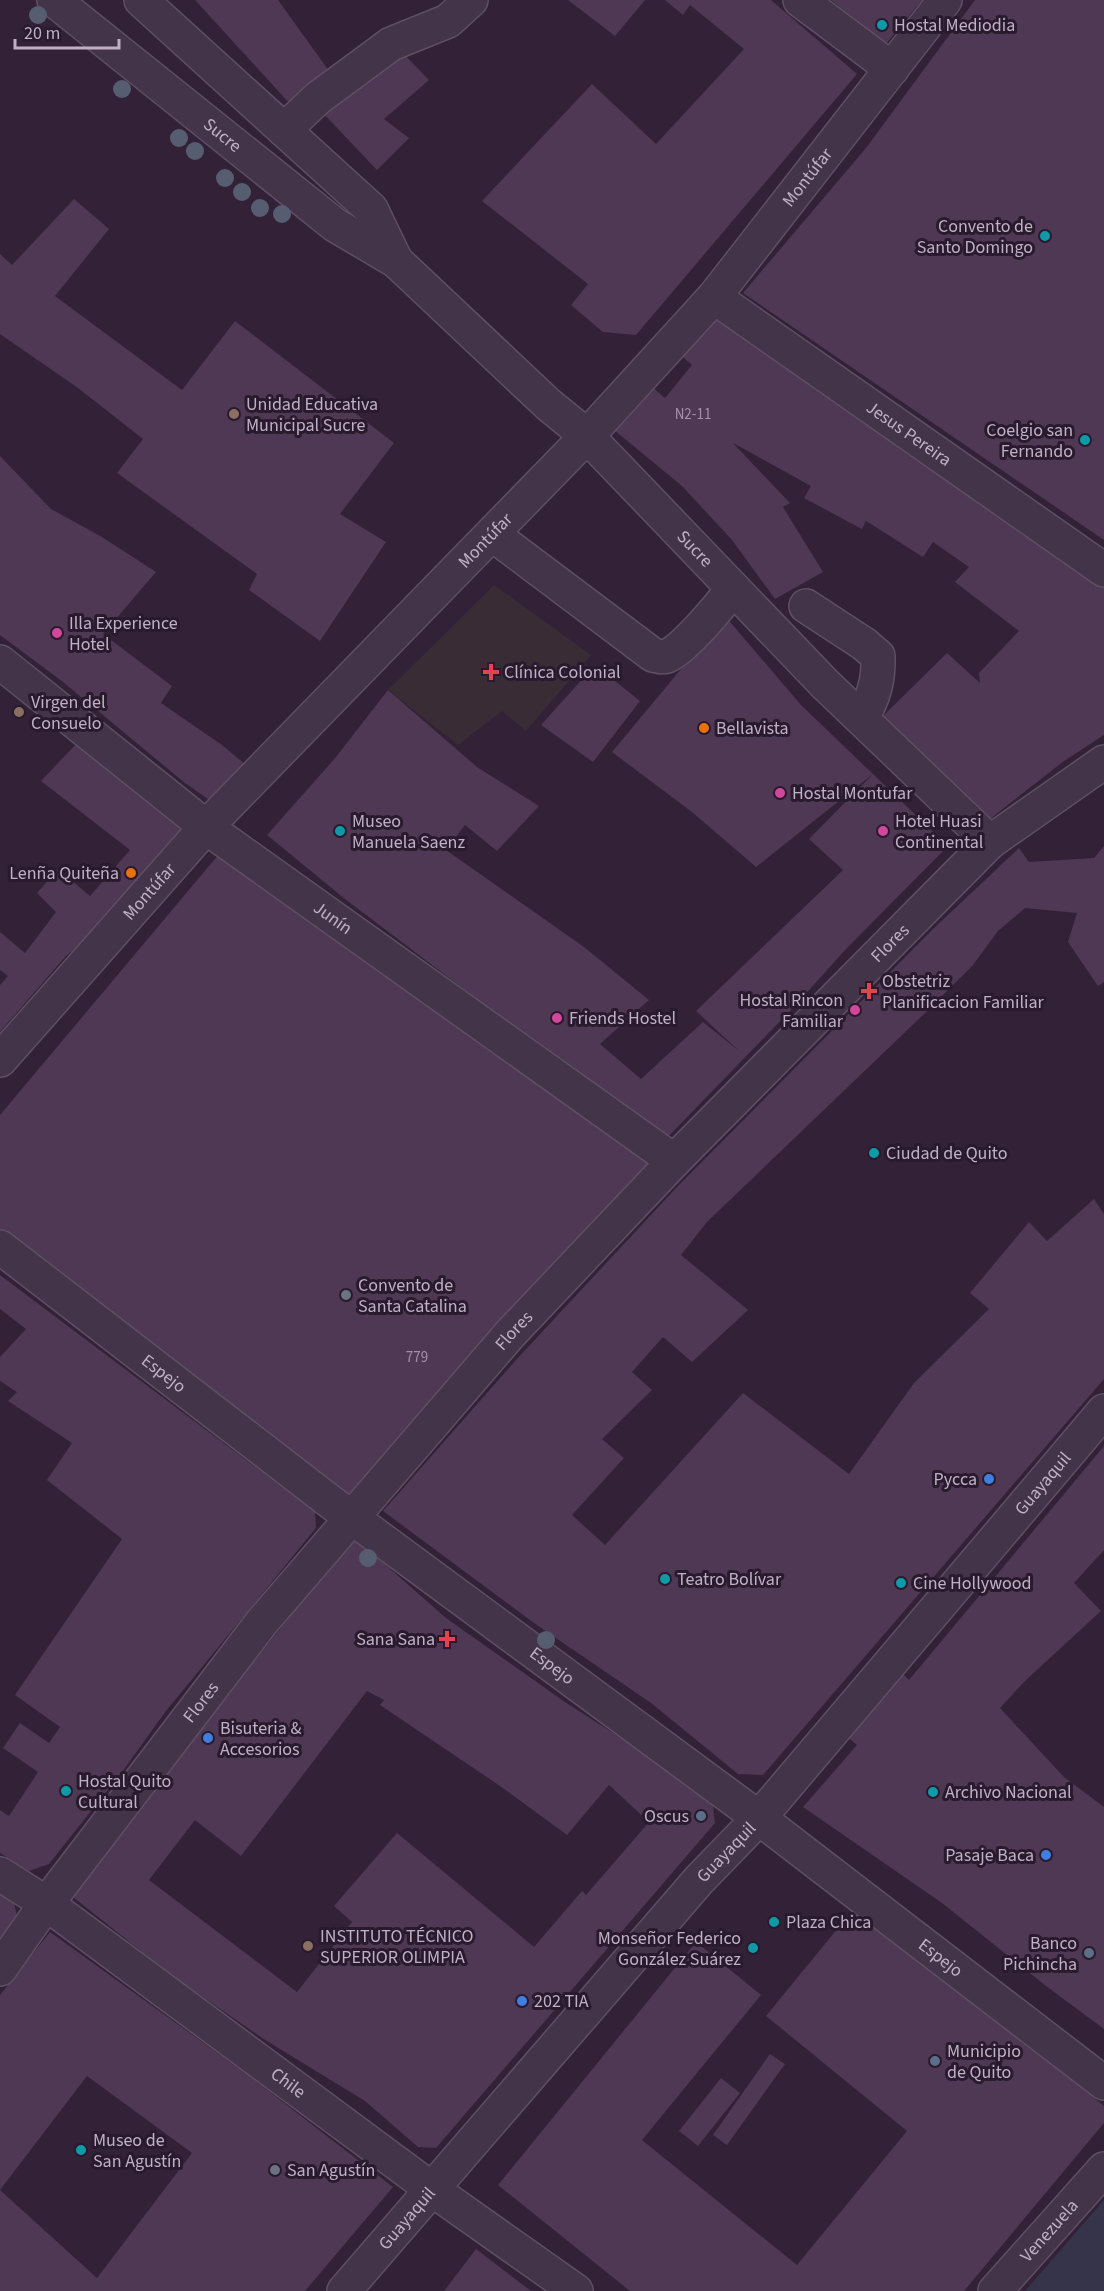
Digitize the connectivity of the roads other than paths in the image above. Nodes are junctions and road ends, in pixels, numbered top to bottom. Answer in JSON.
{"nodes":[{"id":1,"x":54,"y":0,"type":"edge"},
{"id":2,"x":141,"y":0,"type":"edge"},
{"id":3,"x":471,"y":0,"type":"edge"},
{"id":4,"x":801,"y":0,"type":"edge"},
{"id":5,"x":945,"y":0,"type":"edge"},
{"id":6,"x":892,"y":69,"type":"junction"},
{"id":7,"x":284,"y":130,"type":"junction"},
{"id":8,"x":396,"y":261,"type":"junction"},
{"id":9,"x":714,"y":297,"type":"junction"},
{"id":10,"x":587,"y":436,"type":"junction"},
{"id":11,"x":492,"y":534,"type":"junction"},
{"id":12,"x":1104,"y":570,"type":"edge"},
{"id":13,"x":733,"y":588,"type":"junction"},
{"id":14,"x":806,"y":606,"type":"dead end"},
{"id":15,"x":0,"y":662,"type":"edge"},
{"id":16,"x":861,"y":718,"type":"junction"},
{"id":17,"x":1098,"y":776,"type":"edge"},
{"id":18,"x":206,"y":827,"type":"junction"},
{"id":19,"x":990,"y":842,"type":"junction"},
{"id":20,"x":0,"y":1060,"type":"edge"},
{"id":21,"x":674,"y":1161,"type":"junction"},
{"id":22,"x":0,"y":1247,"type":"edge"},
{"id":23,"x":1104,"y":1411,"type":"edge"},
{"id":24,"x":353,"y":1516,"type":"junction"},
{"id":25,"x":759,"y":1818,"type":"junction"},
{"id":26,"x":0,"y":1874,"type":"edge"},
{"id":27,"x":47,"y":1904,"type":"junction"},
{"id":28,"x":0,"y":1969,"type":"edge"},
{"id":29,"x":1104,"y":2083,"type":"edge"},
{"id":30,"x":1104,"y":2169,"type":"edge"},
{"id":31,"x":433,"y":2190,"type":"junction"},
{"id":32,"x":344,"y":2291,"type":"edge"},
{"id":33,"x":576,"y":2291,"type":"edge"},
{"id":34,"x":995,"y":2291,"type":"edge"}],
"edges":[{"from":1,"to":8,"type":"street","name":"Sucre"},
{"from":2,"to":7,"type":"street","name":"Sucre"},
{"from":3,"to":7,"type":"street"},
{"from":4,"to":6,"type":"street"},
{"from":5,"to":6,"type":"street","name":"Montúfar"},
{"from":6,"to":9,"type":"street","name":"Montúfar"},
{"from":7,"to":8,"type":"street","name":"Sucre"},
{"from":8,"to":10,"type":"street","name":"Sucre"},
{"from":9,"to":10,"type":"street","name":"Montúfar"},
{"from":9,"to":12,"type":"street","name":"Jesus Pereira"},
{"from":10,"to":11,"type":"street","name":"Montúfar"},
{"from":10,"to":13,"type":"street","name":"Sucre"},
{"from":11,"to":13,"type":"street"},
{"from":11,"to":18,"type":"street","name":"Montúfar"},
{"from":13,"to":16,"type":"street","name":"Sucre"},
{"from":14,"to":16,"type":"street"},
{"from":15,"to":18,"type":"street","name":"Junín"},
{"from":16,"to":19,"type":"street","name":"Sucre"},
{"from":17,"to":19,"type":"street","name":"Flores"},
{"from":18,"to":20,"type":"street","name":"Montúfar"},
{"from":18,"to":21,"type":"street","name":"Junín"},
{"from":19,"to":21,"type":"street","name":"Flores"},
{"from":21,"to":24,"type":"street","name":"Flores"},
{"from":22,"to":24,"type":"street","name":"Espejo"},
{"from":23,"to":25,"type":"street","name":"Guayaquil"},
{"from":24,"to":25,"type":"street","name":"Espejo"},
{"from":24,"to":27,"type":"street","name":"Flores"},
{"from":25,"to":29,"type":"street","name":"Espejo"},
{"from":25,"to":31,"type":"street","name":"Guayaquil"},
{"from":26,"to":27,"type":"street","name":"Chile"},
{"from":27,"to":28,"type":"street","name":"Flores"},
{"from":27,"to":31,"type":"street","name":"Chile"},
{"from":30,"to":34,"type":"street","name":"Venezuela"},
{"from":31,"to":32,"type":"street","name":"Guayaquil"},
{"from":31,"to":33,"type":"street","name":"Chile"}]}
